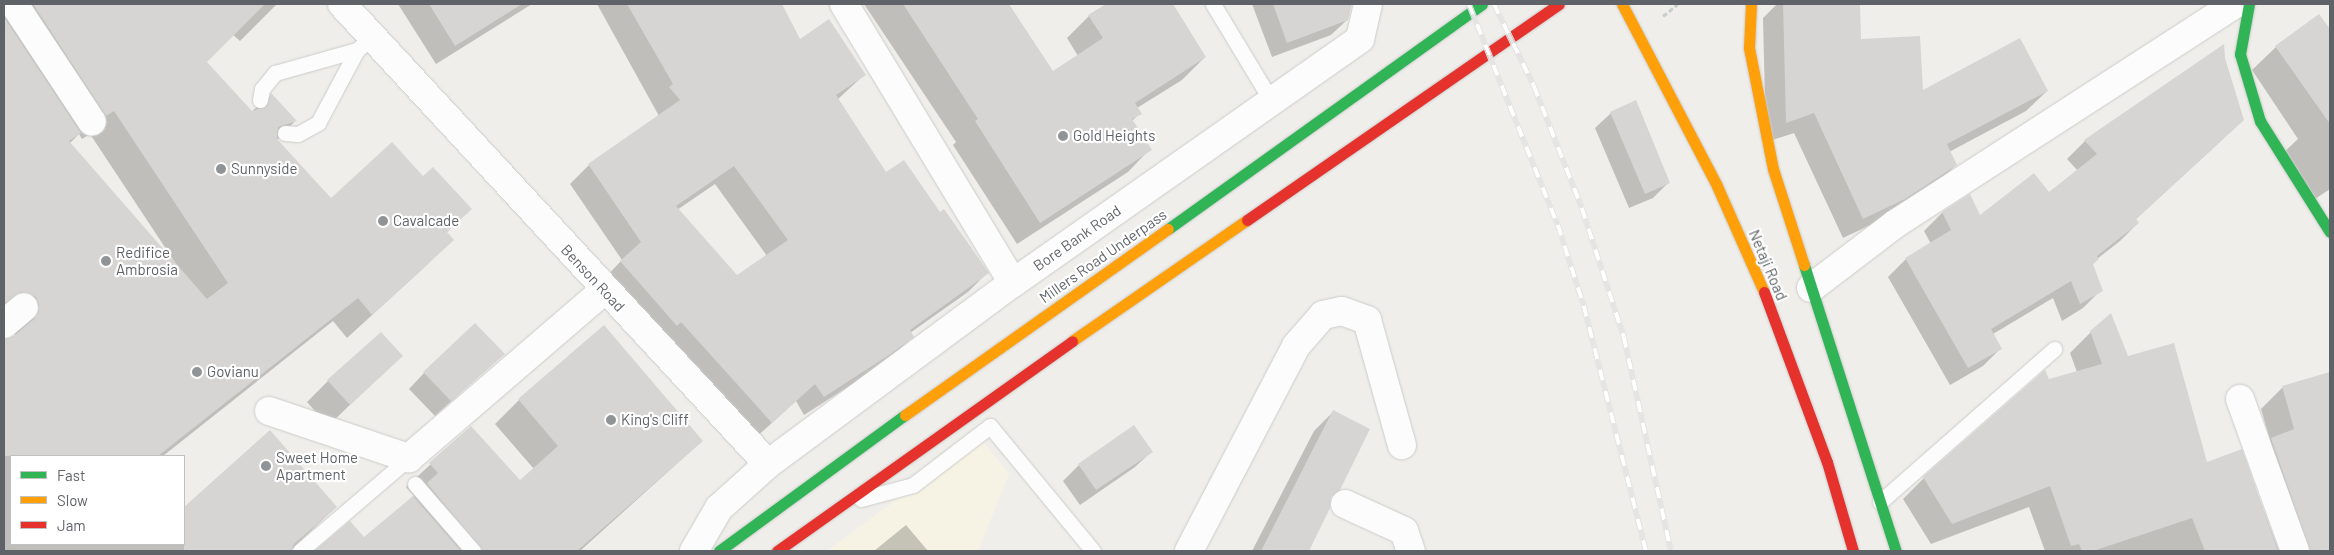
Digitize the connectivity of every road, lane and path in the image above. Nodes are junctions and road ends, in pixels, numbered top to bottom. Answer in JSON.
{"nodes":[{"id":1,"x":14,"y":4,"type":"edge"},
{"id":2,"x":342,"y":4,"type":"edge"},
{"id":3,"x":844,"y":4,"type":"edge"},
{"id":4,"x":1214,"y":4,"type":"edge"},
{"id":5,"x":1368,"y":4,"type":"edge"},
{"id":6,"x":1482,"y":4,"type":"edge"},
{"id":7,"x":1559,"y":4,"type":"edge"},
{"id":8,"x":1751,"y":4,"type":"edge"},
{"id":9,"x":2235,"y":4,"type":"edge"},
{"id":10,"x":2249,"y":4,"type":"edge"},
{"id":11,"x":1624,"y":8,"type":"edge"},
{"id":12,"x":364,"y":43,"type":"junction"},
{"id":13,"x":260,"y":100,"type":"dead end"},
{"id":14,"x":1271,"y":100,"type":"junction"},
{"id":15,"x":92,"y":122,"type":"dead end"},
{"id":16,"x":285,"y":133,"type":"dead end"},
{"id":17,"x":2330,"y":232,"type":"edge"},
{"id":18,"x":1012,"y":283,"type":"junction"},
{"id":19,"x":1811,"y":288,"type":"junction"},
{"id":20,"x":604,"y":290,"type":"junction"},
{"id":21,"x":2054,"y":349,"type":"dead end"},
{"id":22,"x":2240,"y":399,"type":"dead end"},
{"id":23,"x":269,"y":411,"type":"dead end"},
{"id":24,"x":1402,"y":445,"type":"dead end"},
{"id":25,"x":410,"y":458,"type":"junction"},
{"id":26,"x":768,"y":464,"type":"junction"},
{"id":27,"x":415,"y":484,"type":"dead end"},
{"id":28,"x":1880,"y":502,"type":"junction"},
{"id":29,"x":843,"y":504,"type":"junction"},
{"id":30,"x":1345,"y":504,"type":"dead end"},
{"id":31,"x":300,"y":551,"type":"edge"},
{"id":32,"x":473,"y":551,"type":"edge"},
{"id":33,"x":694,"y":551,"type":"edge"},
{"id":34,"x":719,"y":551,"type":"edge"},
{"id":35,"x":777,"y":551,"type":"edge"},
{"id":36,"x":1093,"y":551,"type":"edge"},
{"id":37,"x":1189,"y":551,"type":"edge"},
{"id":38,"x":1411,"y":551,"type":"edge"},
{"id":39,"x":1853,"y":551,"type":"edge"},
{"id":40,"x":1896,"y":551,"type":"edge"},
{"id":41,"x":2295,"y":551,"type":"edge"}],
"edges":[{"from":1,"to":15,"type":"street"},
{"from":2,"to":12,"type":"street","name":"Benson Road"},
{"from":3,"to":18,"type":"street"},
{"from":4,"to":14,"type":"lane"},
{"from":5,"to":14,"type":"street","name":"Bore Bank Road"},
{"from":6,"to":34,"type":"main road","name":"Millers Road Underpass"},
{"from":7,"to":29,"type":"main road"},
{"from":8,"to":19,"type":"main road","name":"Netaji Road"},
{"from":9,"to":19,"type":"street"},
{"from":10,"to":17,"type":"main road"},
{"from":11,"to":39,"type":"main road","name":"Netaji Road"},
{"from":12,"to":13,"type":"lane"},
{"from":12,"to":16,"type":"lane"},
{"from":12,"to":20,"type":"street","name":"Benson Road"},
{"from":14,"to":18,"type":"street","name":"Bore Bank Road"},
{"from":18,"to":26,"type":"street","name":"Bore Bank Road"},
{"from":19,"to":28,"type":"main road","name":"Netaji Road"},
{"from":20,"to":25,"type":"street"},
{"from":20,"to":26,"type":"street","name":"Benson Road"},
{"from":21,"to":28,"type":"lane"},
{"from":22,"to":41,"type":"street"},
{"from":23,"to":25,"type":"street"},
{"from":24,"to":37,"type":"street"},
{"from":25,"to":31,"type":"lane"},
{"from":26,"to":33,"type":"street"},
{"from":27,"to":32,"type":"lane"},
{"from":28,"to":40,"type":"main road","name":"Netaji Road"},
{"from":29,"to":35,"type":"main road"},
{"from":29,"to":36,"type":"lane"},
{"from":30,"to":38,"type":"street"}]}
